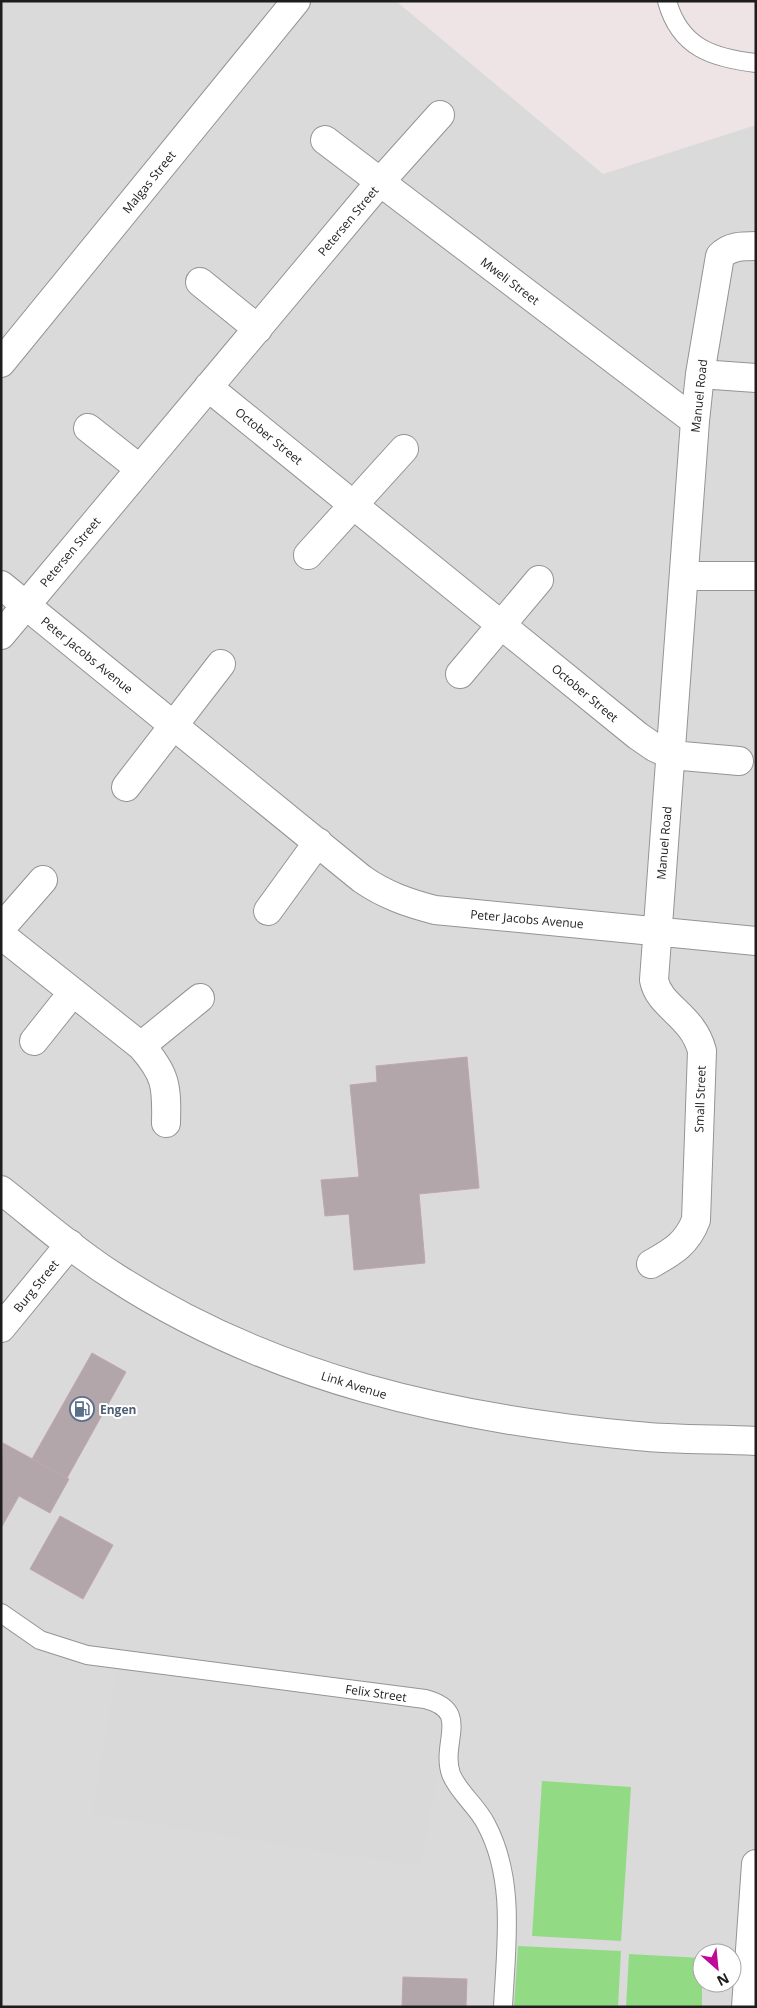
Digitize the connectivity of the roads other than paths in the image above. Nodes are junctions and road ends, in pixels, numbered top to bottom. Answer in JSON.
{"nodes":[{"id":1,"x":296,"y":1,"type":"edge"},
{"id":2,"x":667,"y":1,"type":"edge"},
{"id":3,"x":756,"y":63,"type":"edge"},
{"id":4,"x":440,"y":116,"type":"dead end"},
{"id":5,"x":324,"y":140,"type":"dead end"},
{"id":6,"x":380,"y":182,"type":"junction"},
{"id":7,"x":756,"y":246,"type":"edge"},
{"id":8,"x":200,"y":282,"type":"dead end"},
{"id":9,"x":258,"y":328,"type":"junction"},
{"id":10,"x":1,"y":363,"type":"edge"},
{"id":11,"x":700,"y":374,"type":"junction"},
{"id":12,"x":756,"y":378,"type":"edge"},
{"id":13,"x":208,"y":387,"type":"junction"},
{"id":14,"x":695,"y":421,"type":"junction"},
{"id":15,"x":88,"y":428,"type":"dead end"},
{"id":16,"x":404,"y":449,"type":"dead end"},
{"id":17,"x":140,"y":469,"type":"junction"},
{"id":18,"x":354,"y":504,"type":"junction"},
{"id":19,"x":308,"y":555,"type":"dead end"},
{"id":20,"x":684,"y":576,"type":"junction"},
{"id":21,"x":756,"y":576,"type":"edge"},
{"id":22,"x":539,"y":580,"type":"dead end"},
{"id":23,"x":1,"y":585,"type":"edge"},
{"id":24,"x":25,"y":605,"type":"junction"},
{"id":25,"x":503,"y":624,"type":"junction"},
{"id":26,"x":1,"y":635,"type":"edge"},
{"id":27,"x":221,"y":664,"type":"dead end"},
{"id":28,"x":460,"y":674,"type":"dead end"},
{"id":29,"x":173,"y":725,"type":"junction"},
{"id":30,"x":671,"y":755,"type":"junction"},
{"id":31,"x":739,"y":761,"type":"dead end"},
{"id":32,"x":126,"y":787,"type":"dead end"},
{"id":33,"x":318,"y":842,"type":"junction"},
{"id":34,"x":43,"y":880,"type":"dead end"},
{"id":35,"x":268,"y":911,"type":"dead end"},
{"id":36,"x":1,"y":928,"type":"edge"},
{"id":37,"x":656,"y":931,"type":"junction"},
{"id":38,"x":1,"y":935,"type":"edge"},
{"id":39,"x":756,"y":941,"type":"edge"},
{"id":40,"x":73,"y":992,"type":"junction"},
{"id":41,"x":200,"y":998,"type":"dead end"},
{"id":42,"x":34,"y":1041,"type":"dead end"},
{"id":43,"x":141,"y":1046,"type":"junction"},
{"id":44,"x":166,"y":1123,"type":"dead end"},
{"id":45,"x":1,"y":1190,"type":"edge"},
{"id":46,"x":70,"y":1244,"type":"junction"},
{"id":47,"x":651,"y":1264,"type":"dead end"},
{"id":48,"x":1,"y":1328,"type":"edge"},
{"id":49,"x":756,"y":1441,"type":"edge"},
{"id":50,"x":1,"y":1613,"type":"edge"},
{"id":51,"x":756,"y":1864,"type":"edge"},
{"id":52,"x":503,"y":2007,"type":"edge"},
{"id":53,"x":746,"y":2007,"type":"edge"}],
"edges":[{"from":1,"to":10,"type":"street","name":"Malgas Street"},
{"from":2,"to":3,"type":"lane"},
{"from":4,"to":6,"type":"street","name":"Petersen Street"},
{"from":5,"to":6,"type":"street","name":"Mweli Street"},
{"from":6,"to":9,"type":"street","name":"Petersen Street"},
{"from":6,"to":14,"type":"street","name":"Mweli Street"},
{"from":7,"to":11,"type":"street","name":"Manuel Road"},
{"from":8,"to":9,"type":"street"},
{"from":9,"to":13,"type":"street","name":"Petersen Street"},
{"from":11,"to":12,"type":"street"},
{"from":11,"to":14,"type":"street","name":"Manuel Road"},
{"from":13,"to":17,"type":"street","name":"Petersen Street"},
{"from":13,"to":18,"type":"street","name":"October Street"},
{"from":14,"to":20,"type":"street","name":"Manuel Road"},
{"from":15,"to":17,"type":"street"},
{"from":16,"to":18,"type":"street"},
{"from":17,"to":24,"type":"street","name":"Petersen Street"},
{"from":18,"to":19,"type":"street"},
{"from":18,"to":25,"type":"street","name":"October Street"},
{"from":20,"to":21,"type":"street"},
{"from":20,"to":30,"type":"street","name":"Manuel Road"},
{"from":22,"to":25,"type":"street"},
{"from":23,"to":24,"type":"street","name":"Peter Jacobs Avenue"},
{"from":24,"to":26,"type":"street","name":"Petersen Street"},
{"from":24,"to":29,"type":"street","name":"Peter Jacobs Avenue"},
{"from":25,"to":28,"type":"street"},
{"from":25,"to":30,"type":"street","name":"October Street"},
{"from":27,"to":29,"type":"street"},
{"from":29,"to":32,"type":"street"},
{"from":29,"to":33,"type":"street","name":"Peter Jacobs Avenue"},
{"from":30,"to":31,"type":"street"},
{"from":30,"to":37,"type":"street","name":"Manuel Road"},
{"from":33,"to":35,"type":"street"},
{"from":33,"to":37,"type":"street","name":"Peter Jacobs Avenue"},
{"from":34,"to":36,"type":"street"},
{"from":37,"to":39,"type":"street","name":"Peter Jacobs Avenue"},
{"from":37,"to":47,"type":"street","name":"Small Street"},
{"from":38,"to":40,"type":"street"},
{"from":40,"to":42,"type":"street"},
{"from":40,"to":43,"type":"street"},
{"from":41,"to":43,"type":"street"},
{"from":43,"to":44,"type":"street"},
{"from":45,"to":46,"type":"street","name":"Link Avenue"},
{"from":46,"to":48,"type":"street","name":"Burg Street"},
{"from":46,"to":49,"type":"street","name":"Link Avenue"},
{"from":50,"to":52,"type":"lane","name":"Felix Street"},
{"from":51,"to":53,"type":"street"}]}
